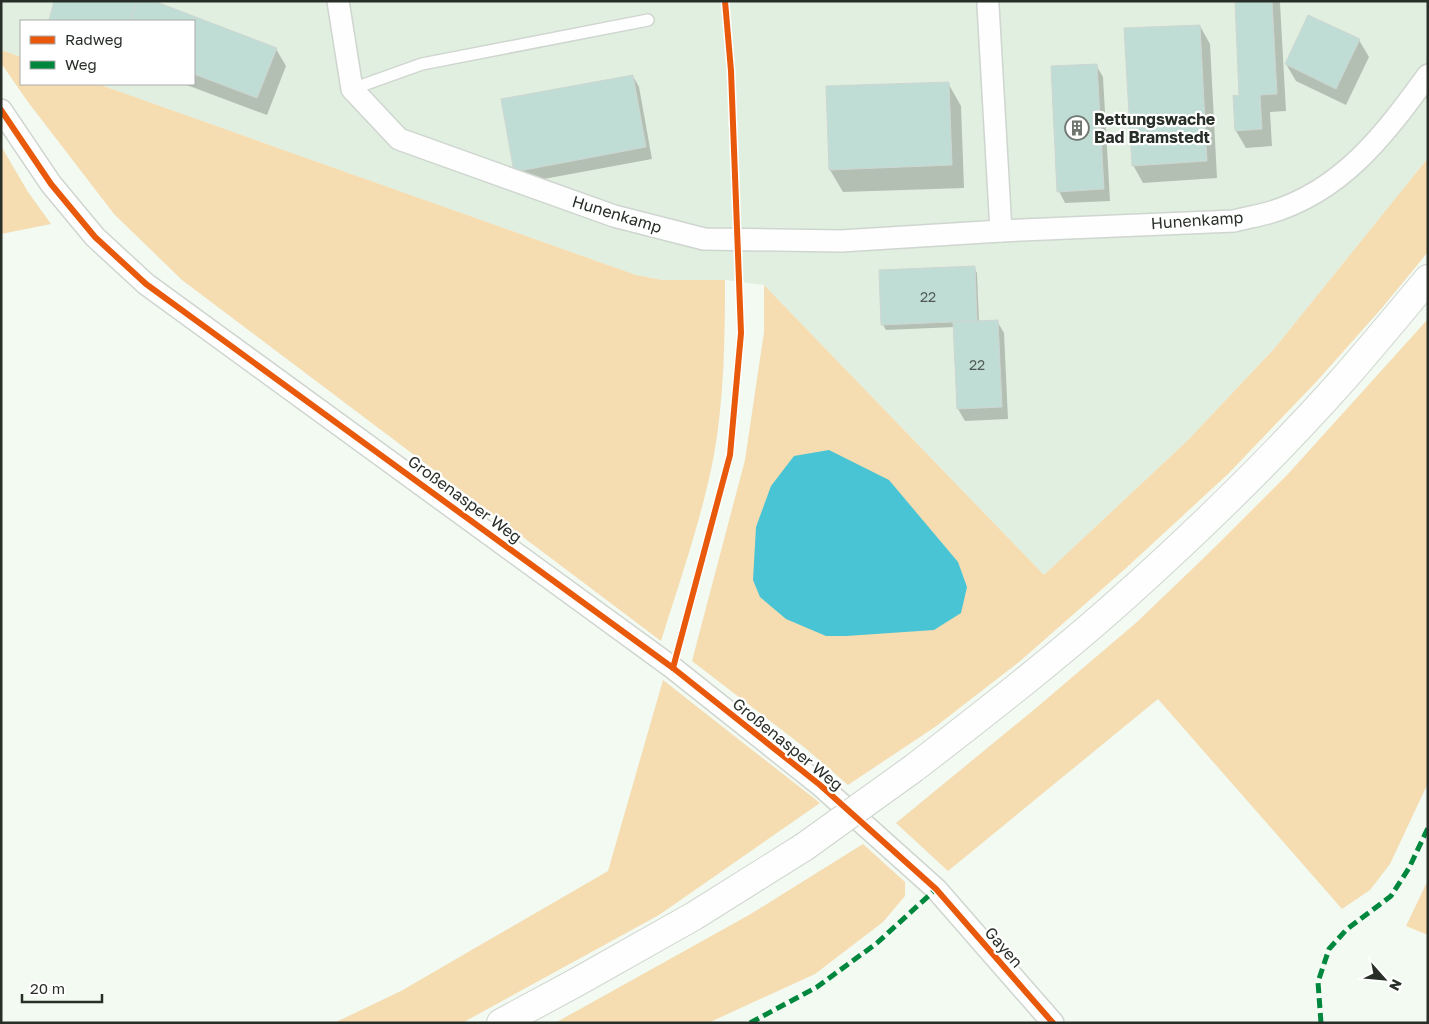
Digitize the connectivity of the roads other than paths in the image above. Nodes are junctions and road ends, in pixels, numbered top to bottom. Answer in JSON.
{"nodes":[{"id":1,"x":338,"y":1,"type":"edge"},
{"id":2,"x":988,"y":5,"type":"dead end"},
{"id":3,"x":648,"y":20,"type":"dead end"},
{"id":4,"x":1428,"y":75,"type":"edge"},
{"id":5,"x":352,"y":89,"type":"junction"},
{"id":6,"x":1,"y":110,"type":"edge"},
{"id":7,"x":1001,"y":231,"type":"junction"},
{"id":8,"x":1428,"y":279,"type":"edge"},
{"id":9,"x":936,"y":889,"type":"joint"},
{"id":10,"x":501,"y":1023,"type":"edge"},
{"id":11,"x":1053,"y":1023,"type":"edge"}],
"edges":[{"from":1,"to":5,"type":"street"},
{"from":2,"to":7,"type":"street"},
{"from":3,"to":5,"type":"lane"},
{"from":4,"to":7,"type":"street","name":"Hunenkamp"},
{"from":5,"to":7,"type":"street","name":"Hunenkamp"},
{"from":6,"to":9,"type":"street","name":"Großenasper Weg"},
{"from":8,"to":10,"type":"main road","bridge":true},
{"from":9,"to":11,"type":"street","name":"Gayen"}]}
